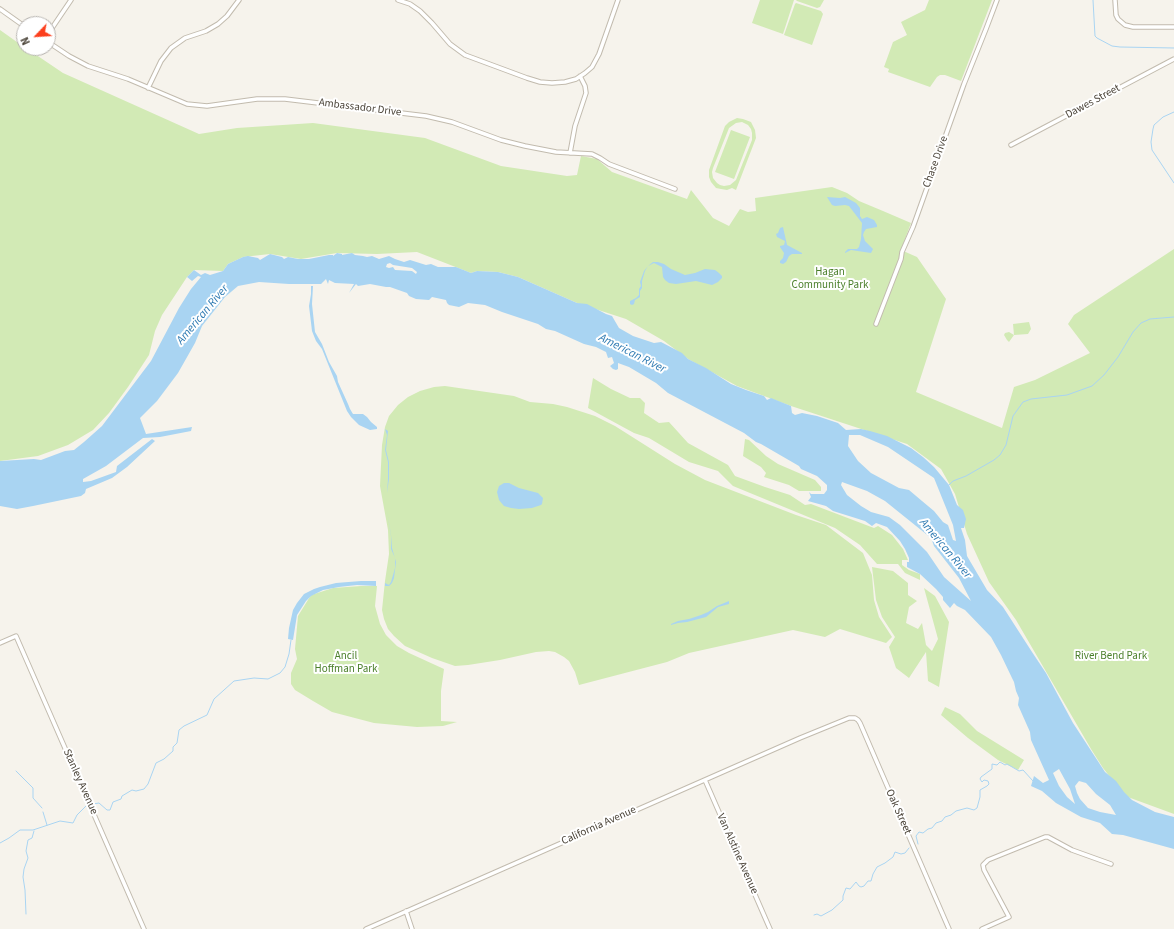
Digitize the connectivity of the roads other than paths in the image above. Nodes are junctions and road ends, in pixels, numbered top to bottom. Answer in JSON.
{"nodes":[{"id":1,"x":71,"y":0,"type":"edge"},
{"id":2,"x":239,"y":0,"type":"edge"},
{"id":3,"x":398,"y":0,"type":"edge"},
{"id":4,"x":618,"y":0,"type":"edge"},
{"id":5,"x":997,"y":0,"type":"edge"},
{"id":6,"x":1115,"y":0,"type":"edge"},
{"id":7,"x":0,"y":9,"type":"edge"},
{"id":8,"x":16,"y":20,"type":"edge"},
{"id":9,"x":56,"y":22,"type":"edge"},
{"id":10,"x":1174,"y":27,"type":"edge"},
{"id":11,"x":56,"y":47,"type":"edge"},
{"id":12,"x":1174,"y":59,"type":"edge"},
{"id":13,"x":580,"y":76,"type":"junction"},
{"id":14,"x":148,"y":88,"type":"junction"},
{"id":15,"x":1011,"y":145,"type":"dead end"},
{"id":16,"x":570,"y":153,"type":"junction"},
{"id":17,"x":675,"y":189,"type":"dead end"},
{"id":18,"x":876,"y":324,"type":"dead end"},
{"id":19,"x":0,"y":642,"type":"edge"},
{"id":20,"x":833,"y":724,"type":"joint"},
{"id":21,"x":705,"y":780,"type":"junction"},
{"id":22,"x":1111,"y":864,"type":"dead end"},
{"id":23,"x":406,"y":911,"type":"junction"},
{"id":24,"x":144,"y":929,"type":"edge"},
{"id":25,"x":366,"y":929,"type":"edge"},
{"id":26,"x":412,"y":929,"type":"edge"},
{"id":27,"x":770,"y":929,"type":"edge"},
{"id":28,"x":949,"y":929,"type":"edge"},
{"id":29,"x":982,"y":929,"type":"edge"}],
"edges":[{"from":1,"to":9,"type":"street"},
{"from":2,"to":14,"type":"street"},
{"from":3,"to":13,"type":"street"},
{"from":4,"to":13,"type":"street"},
{"from":5,"to":18,"type":"street","name":"Chase Drive"},
{"from":6,"to":10,"type":"street"},
{"from":7,"to":8,"type":"street"},
{"from":11,"to":14,"type":"street","name":"Ambassador Drive"},
{"from":12,"to":15,"type":"street","name":"Dawes Street"},
{"from":13,"to":16,"type":"street"},
{"from":14,"to":16,"type":"street","name":"Ambassador Drive"},
{"from":16,"to":17,"type":"street","name":"Ambassador Drive"},
{"from":19,"to":24,"type":"street","name":"Stanley Avenue"},
{"from":20,"to":21,"type":"street","name":"California Avenue"},
{"from":20,"to":28,"type":"street","name":"Oak Street"},
{"from":21,"to":23,"type":"street","name":"California Avenue"},
{"from":21,"to":27,"type":"street","name":"Van Alstine Avenue"},
{"from":22,"to":29,"type":"street"},
{"from":23,"to":25,"type":"street","name":"California Avenue"},
{"from":23,"to":26,"type":"street"}]}
